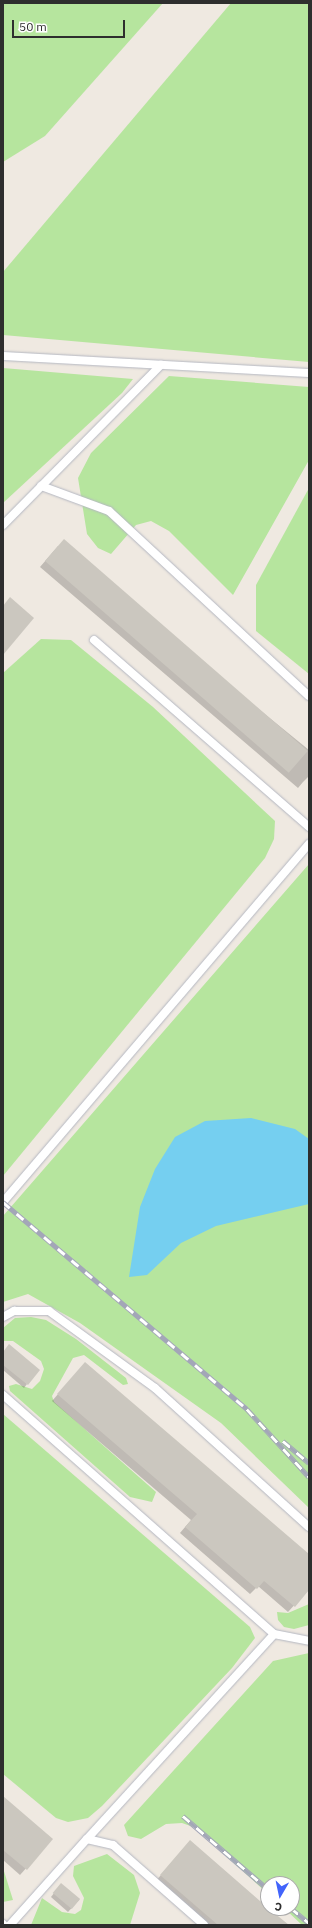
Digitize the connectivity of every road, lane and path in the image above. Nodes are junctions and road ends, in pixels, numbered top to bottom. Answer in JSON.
{"nodes":[{"id":1,"x":3,"y":356,"type":"edge"},
{"id":2,"x":161,"y":365,"type":"junction"},
{"id":3,"x":309,"y":373,"type":"edge"},
{"id":4,"x":41,"y":486,"type":"junction"},
{"id":5,"x":3,"y":524,"type":"edge"},
{"id":6,"x":94,"y":640,"type":"dead end"},
{"id":7,"x":309,"y":696,"type":"edge"},
{"id":8,"x":309,"y":827,"type":"edge"},
{"id":9,"x":309,"y":844,"type":"edge"},
{"id":10,"x":3,"y":1202,"type":"edge"},
{"id":11,"x":3,"y":1317,"type":"edge"},
{"id":12,"x":3,"y":1395,"type":"edge"},
{"id":13,"x":309,"y":1528,"type":"edge"},
{"id":14,"x":274,"y":1634,"type":"junction"},
{"id":15,"x":309,"y":1641,"type":"edge"},
{"id":16,"x":87,"y":1839,"type":"junction"},
{"id":17,"x":10,"y":1925,"type":"edge"},
{"id":18,"x":204,"y":1925,"type":"edge"}],
"edges":[{"from":1,"to":2,"type":"lane"},
{"from":2,"to":3,"type":"lane"},
{"from":2,"to":4,"type":"lane"},
{"from":4,"to":5,"type":"lane"},
{"from":4,"to":7,"type":"lane"},
{"from":6,"to":8,"type":"lane"},
{"from":9,"to":10,"type":"lane"},
{"from":11,"to":13,"type":"lane"},
{"from":12,"to":14,"type":"lane"},
{"from":14,"to":15,"type":"lane"},
{"from":14,"to":16,"type":"lane"},
{"from":16,"to":17,"type":"lane"},
{"from":16,"to":18,"type":"lane"}]}
